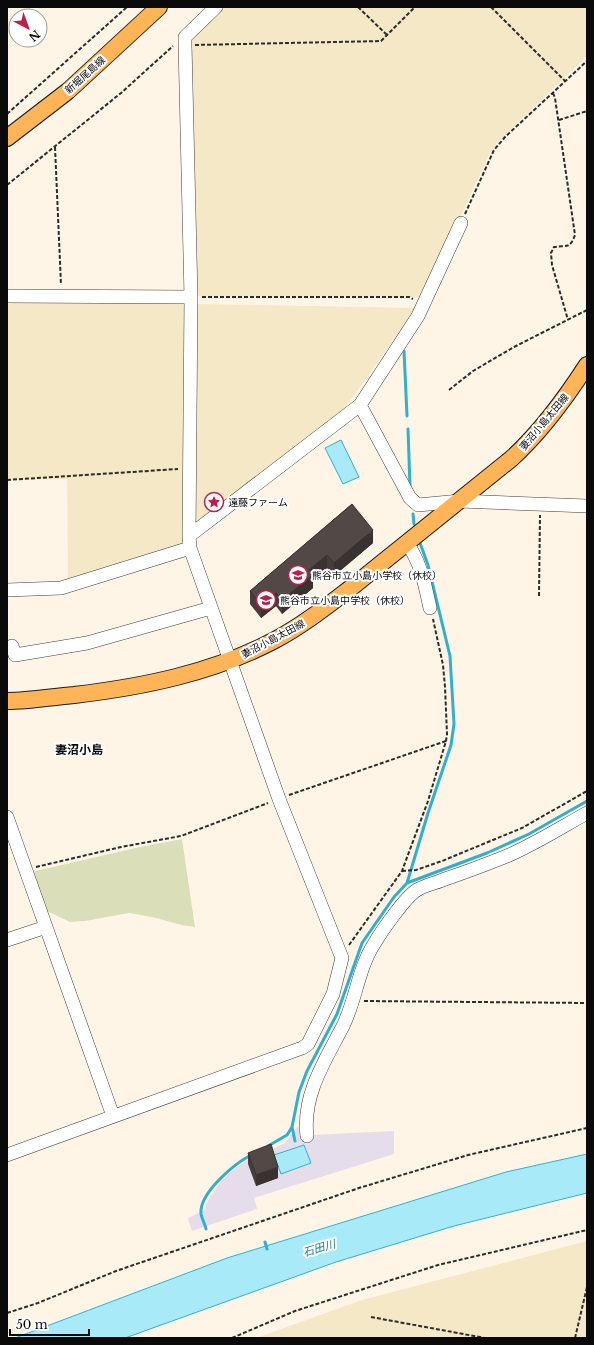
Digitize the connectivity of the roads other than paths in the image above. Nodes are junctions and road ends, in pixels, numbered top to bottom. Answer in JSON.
{"nodes":[{"id":1,"x":159,"y":7,"type":"edge"},
{"id":2,"x":216,"y":7,"type":"edge"},
{"id":3,"x":7,"y":138,"type":"edge"},
{"id":4,"x":461,"y":223,"type":"road end"},
{"id":5,"x":7,"y":296,"type":"edge"},
{"id":6,"x":191,"y":297,"type":"junction"},
{"id":7,"x":587,"y":365,"type":"edge"},
{"id":8,"x":360,"y":405,"type":"junction"},
{"id":9,"x":460,"y":501,"type":"junction"},
{"id":10,"x":587,"y":506,"type":"edge"},
{"id":11,"x":189,"y":542,"type":"junction"},
{"id":12,"x":407,"y":543,"type":"junction"},
{"id":13,"x":7,"y":590,"type":"edge"},
{"id":14,"x":211,"y":608,"type":"junction"},
{"id":15,"x":430,"y":608,"type":"road end"},
{"id":16,"x":12,"y":646,"type":"dead end"},
{"id":17,"x":230,"y":661,"type":"junction"},
{"id":18,"x":7,"y":701,"type":"edge"},
{"id":19,"x":587,"y":813,"type":"edge"},
{"id":20,"x":7,"y":817,"type":"edge"},
{"id":21,"x":46,"y":927,"type":"junction"},
{"id":22,"x":7,"y":940,"type":"edge"},
{"id":23,"x":113,"y":1116,"type":"junction"},
{"id":24,"x":307,"y":1136,"type":"dead end"},
{"id":25,"x":7,"y":1155,"type":"edge"}],
"edges":[{"from":1,"to":3,"type":"main road","name":"新堀尾島線"},
{"from":2,"to":6,"type":"street"},
{"from":4,"to":8,"type":"street"},
{"from":5,"to":6,"type":"street"},
{"from":6,"to":11,"type":"street"},
{"from":7,"to":9,"type":"main road","name":"妻沼小島太田線"},
{"from":8,"to":9,"type":"street"},
{"from":8,"to":11,"type":"street"},
{"from":9,"to":10,"type":"street"},
{"from":9,"to":12,"type":"main road","name":"妻沼小島太田線"},
{"from":11,"to":13,"type":"street"},
{"from":11,"to":14,"type":"street"},
{"from":12,"to":15,"type":"street"},
{"from":12,"to":17,"type":"main road","name":"妻沼小島太田線"},
{"from":14,"to":16,"type":"street"},
{"from":14,"to":17,"type":"street"},
{"from":17,"to":18,"type":"main road","name":"妻沼小島太田線"},
{"from":17,"to":23,"type":"street"},
{"from":19,"to":24,"type":"street"},
{"from":20,"to":21,"type":"street"},
{"from":21,"to":22,"type":"street"},
{"from":21,"to":23,"type":"street"},
{"from":23,"to":25,"type":"street"}]}
